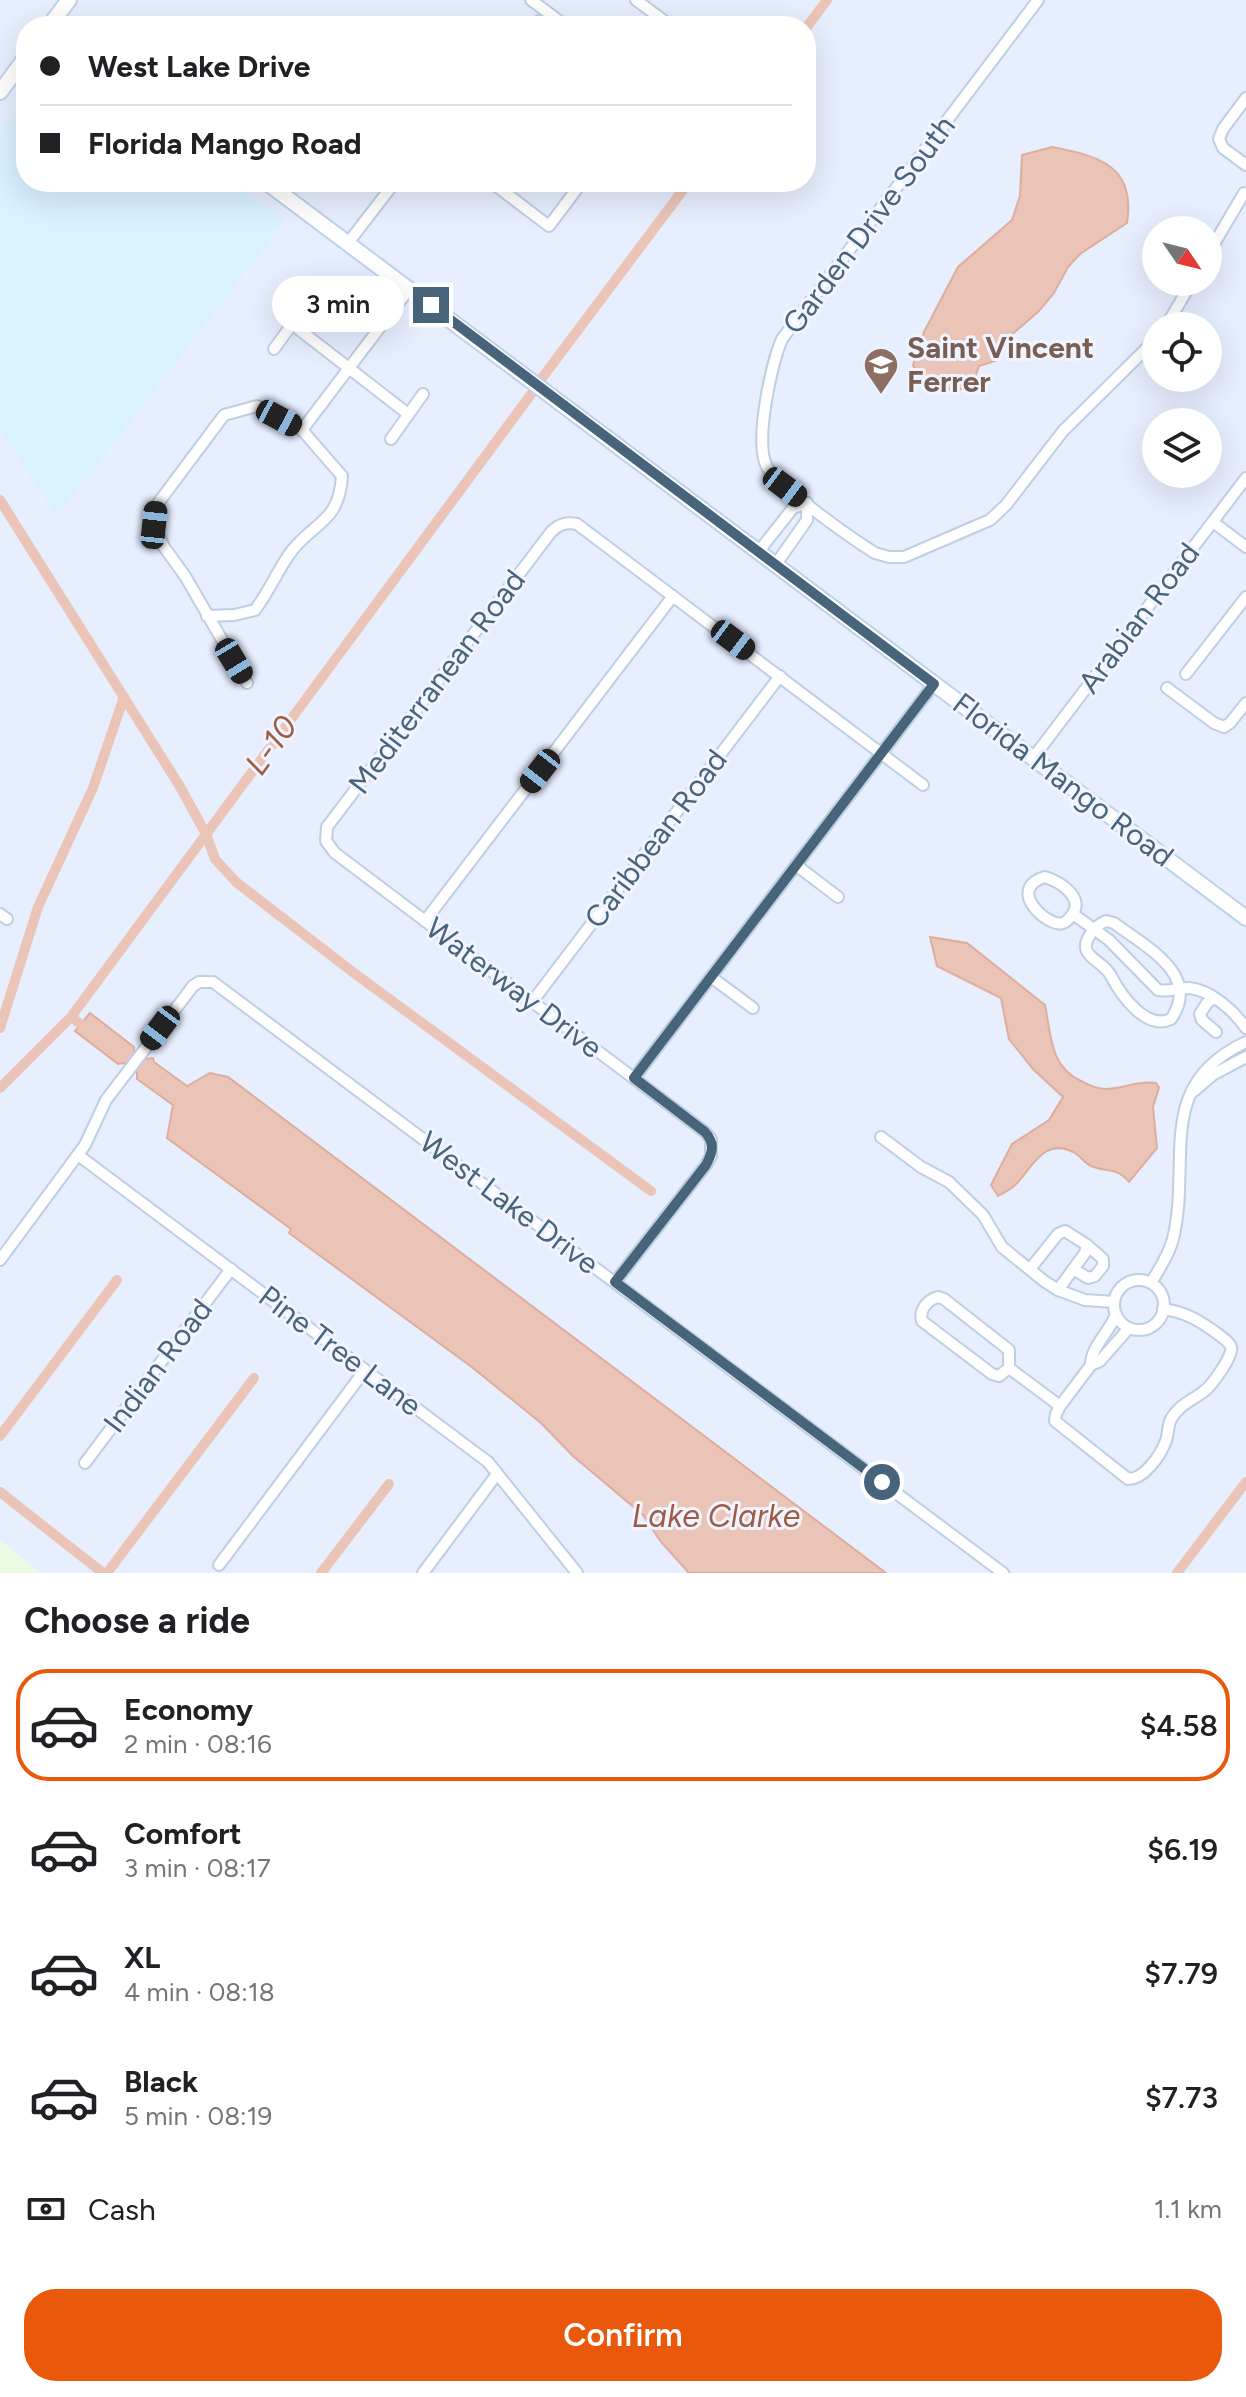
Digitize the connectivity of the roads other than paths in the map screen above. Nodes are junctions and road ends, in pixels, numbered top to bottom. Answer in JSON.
{"nodes":[{"id":1,"x":531,"y":0,"type":"edge"},
{"id":2,"x":636,"y":0,"type":"edge"},
{"id":3,"x":1038,"y":0,"type":"edge"},
{"id":4,"x":553,"y":16,"type":"edge"},
{"id":5,"x":658,"y":16,"type":"edge"},
{"id":6,"x":16,"y":70,"type":"edge"},
{"id":7,"x":0,"y":92,"type":"edge"},
{"id":8,"x":1246,"y":98,"type":"edge"},
{"id":9,"x":1246,"y":165,"type":"edge"},
{"id":10,"x":279,"y":192,"type":"edge"},
{"id":11,"x":387,"y":192,"type":"edge"},
{"id":12,"x":504,"y":192,"type":"edge"},
{"id":13,"x":574,"y":192,"type":"edge"},
{"id":14,"x":1244,"y":193,"type":"dead end"},
{"id":15,"x":1222,"y":230,"type":"edge"},
{"id":16,"x":348,"y":243,"type":"junction"},
{"id":17,"x":409,"y":289,"type":"junction"},
{"id":18,"x":309,"y":301,"type":"dead end"},
{"id":19,"x":292,"y":324,"type":"junction"},
{"id":20,"x":274,"y":349,"type":"dead end"},
{"id":21,"x":1142,"y":353,"type":"edge"},
{"id":22,"x":351,"y":369,"type":"junction"},
{"id":23,"x":423,"y":394,"type":"dead end"},
{"id":24,"x":408,"y":414,"type":"junction"},
{"id":25,"x":302,"y":430,"type":"junction"},
{"id":26,"x":391,"y":439,"type":"dead end"},
{"id":27,"x":1246,"y":478,"type":"edge"},
{"id":28,"x":807,"y":503,"type":"junction"},
{"id":29,"x":1213,"y":522,"type":"junction"},
{"id":30,"x":1246,"y":547,"type":"edge"},
{"id":31,"x":759,"y":551,"type":"junction"},
{"id":32,"x":776,"y":564,"type":"junction"},
{"id":33,"x":673,"y":596,"type":"junction"},
{"id":34,"x":1246,"y":597,"type":"edge"},
{"id":35,"x":207,"y":616,"type":"junction"},
{"id":36,"x":1186,"y":674,"type":"dead end"},
{"id":37,"x":780,"y":676,"type":"junction"},
{"id":38,"x":247,"y":683,"type":"dead end"},
{"id":39,"x":934,"y":684,"type":"junction"},
{"id":40,"x":1167,"y":688,"type":"dead end"},
{"id":41,"x":1246,"y":703,"type":"edge"},
{"id":42,"x":881,"y":754,"type":"junction"},
{"id":43,"x":1033,"y":758,"type":"junction"},
{"id":44,"x":923,"y":785,"type":"dead end"},
{"id":45,"x":329,"y":848,"type":"joint"},
{"id":46,"x":796,"y":865,"type":"junction"},
{"id":47,"x":838,"y":897,"type":"dead end"},
{"id":48,"x":1073,"y":914,"type":"junction"},
{"id":49,"x":1246,"y":918,"type":"edge"},
{"id":50,"x":425,"y":921,"type":"junction"},
{"id":51,"x":1094,"y":930,"type":"junction"},
{"id":52,"x":711,"y":977,"type":"junction"},
{"id":53,"x":1179,"y":989,"type":"junction"},
{"id":54,"x":1214,"y":998,"type":"junction"},
{"id":55,"x":532,"y":1002,"type":"junction"},
{"id":56,"x":753,"y":1008,"type":"dead end"},
{"id":57,"x":1245,"y":1025,"type":"edge"},
{"id":58,"x":1216,"y":1032,"type":"dead end"},
{"id":59,"x":1246,"y":1042,"type":"edge"},
{"id":60,"x":1246,"y":1057,"type":"edge"},
{"id":61,"x":634,"y":1078,"type":"junction"},
{"id":62,"x":1192,"y":1093,"type":"junction"},
{"id":63,"x":881,"y":1137,"type":"dead end"},
{"id":64,"x":78,"y":1155,"type":"junction"},
{"id":65,"x":1087,"y":1245,"type":"junction"},
{"id":66,"x":0,"y":1260,"type":"edge"},
{"id":67,"x":231,"y":1269,"type":"junction"},
{"id":68,"x":1030,"y":1269,"type":"junction"},
{"id":69,"x":1073,"y":1269,"type":"junction"},
{"id":70,"x":615,"y":1282,"type":"junction"},
{"id":71,"x":1151,"y":1283,"type":"junction"},
{"id":72,"x":1058,"y":1290,"type":"junction"},
{"id":73,"x":1114,"y":1302,"type":"junction"},
{"id":74,"x":1163,"y":1309,"type":"junction"},
{"id":75,"x":1116,"y":1314,"type":"junction"},
{"id":76,"x":1129,"y":1328,"type":"junction"},
{"id":77,"x":1091,"y":1365,"type":"junction"},
{"id":78,"x":1009,"y":1368,"type":"junction"},
{"id":79,"x":365,"y":1370,"type":"junction"},
{"id":80,"x":1060,"y":1406,"type":"junction"},
{"id":81,"x":85,"y":1463,"type":"dead end"},
{"id":82,"x":497,"y":1474,"type":"junction"},
{"id":83,"x":219,"y":1565,"type":"dead end"},
{"id":84,"x":423,"y":1573,"type":"edge"},
{"id":85,"x":577,"y":1573,"type":"edge"},
{"id":86,"x":1003,"y":1573,"type":"edge"}],
"edges":[{"from":1,"to":4,"type":"street"},
{"from":2,"to":5,"type":"street"},
{"from":3,"to":28,"type":"street","name":"Garden Drive South"},
{"from":6,"to":7,"type":"street"},
{"from":8,"to":9,"type":"street"},
{"from":10,"to":16,"type":"street","name":"Florida Mango Road"},
{"from":11,"to":16,"type":"street"},
{"from":12,"to":13,"type":"street"},
{"from":14,"to":15,"type":"street"},
{"from":16,"to":17,"type":"street","name":"Florida Mango Road"},
{"from":17,"to":22,"type":"street"},
{"from":17,"to":31,"type":"street","name":"Florida Mango Road"},
{"from":18,"to":19,"type":"street"},
{"from":19,"to":20,"type":"street"},
{"from":19,"to":22,"type":"street"},
{"from":21,"to":28,"type":"street","name":"Garden Drive South"},
{"from":22,"to":24,"type":"street"},
{"from":22,"to":25,"type":"street"},
{"from":23,"to":24,"type":"street"},
{"from":24,"to":26,"type":"street"},
{"from":25,"to":35,"type":"street"},
{"from":25,"to":35,"type":"street"},
{"from":27,"to":29,"type":"street","name":"Arabian Road"},
{"from":28,"to":31,"type":"street"},
{"from":28,"to":32,"type":"street"},
{"from":29,"to":30,"type":"street"},
{"from":29,"to":43,"type":"street","name":"Arabian Road"},
{"from":31,"to":32,"type":"street","name":"Florida Mango Road"},
{"from":32,"to":39,"type":"street","name":"Florida Mango Road"},
{"from":33,"to":37,"type":"street"},
{"from":33,"to":45,"type":"street","name":"Mediterranean Road"},
{"from":33,"to":50,"type":"street"},
{"from":34,"to":36,"type":"street"},
{"from":35,"to":38,"type":"street"},
{"from":37,"to":42,"type":"street"},
{"from":37,"to":55,"type":"street","name":"Caribbean Road"},
{"from":39,"to":42,"type":"street"},
{"from":39,"to":43,"type":"street","name":"Florida Mango Road"},
{"from":40,"to":41,"type":"street"},
{"from":42,"to":44,"type":"street"},
{"from":42,"to":46,"type":"street"},
{"from":43,"to":49,"type":"street","name":"Florida Mango Road"},
{"from":45,"to":50,"type":"street","name":"Waterway Drive"},
{"from":46,"to":47,"type":"street"},
{"from":46,"to":52,"type":"street"},
{"from":48,"to":48,"type":"street"},
{"from":48,"to":51,"type":"street"},
{"from":50,"to":55,"type":"street","name":"Waterway Drive"},
{"from":51,"to":53,"type":"street"},
{"from":51,"to":53,"type":"street"},
{"from":51,"to":53,"type":"street"},
{"from":52,"to":56,"type":"street"},
{"from":52,"to":61,"type":"street"},
{"from":53,"to":54,"type":"street"},
{"from":54,"to":57,"type":"street"},
{"from":54,"to":58,"type":"street"},
{"from":55,"to":61,"type":"street","name":"Waterway Drive"},
{"from":59,"to":62,"type":"street"},
{"from":60,"to":62,"type":"street"},
{"from":61,"to":70,"type":"street","name":"Waterway Drive"},
{"from":62,"to":71,"type":"street"},
{"from":63,"to":68,"type":"street"},
{"from":64,"to":66,"type":"street"},
{"from":64,"to":67,"type":"street","name":"Pine Tree Lane"},
{"from":64,"to":70,"type":"street","name":"West Lake Drive"},
{"from":65,"to":68,"type":"street"},
{"from":65,"to":69,"type":"street"},
{"from":65,"to":69,"type":"street"},
{"from":67,"to":79,"type":"street","name":"Pine Tree Lane"},
{"from":67,"to":81,"type":"street","name":"Indian Road"},
{"from":68,"to":72,"type":"street"},
{"from":69,"to":72,"type":"street"},
{"from":70,"to":86,"type":"street","name":"West Lake Drive"},
{"from":71,"to":73,"type":"street"},
{"from":71,"to":74,"type":"street"},
{"from":72,"to":73,"type":"street"},
{"from":73,"to":75,"type":"street"},
{"from":74,"to":76,"type":"street"},
{"from":74,"to":80,"type":"street"},
{"from":75,"to":76,"type":"street"},
{"from":75,"to":77,"type":"street"},
{"from":76,"to":77,"type":"street"},
{"from":77,"to":80,"type":"street"},
{"from":78,"to":78,"type":"street"},
{"from":78,"to":80,"type":"street"},
{"from":79,"to":82,"type":"street","name":"Pine Tree Lane"},
{"from":79,"to":83,"type":"street"},
{"from":82,"to":84,"type":"street"},
{"from":82,"to":85,"type":"street","name":"Pine Tree Lane"}]}
